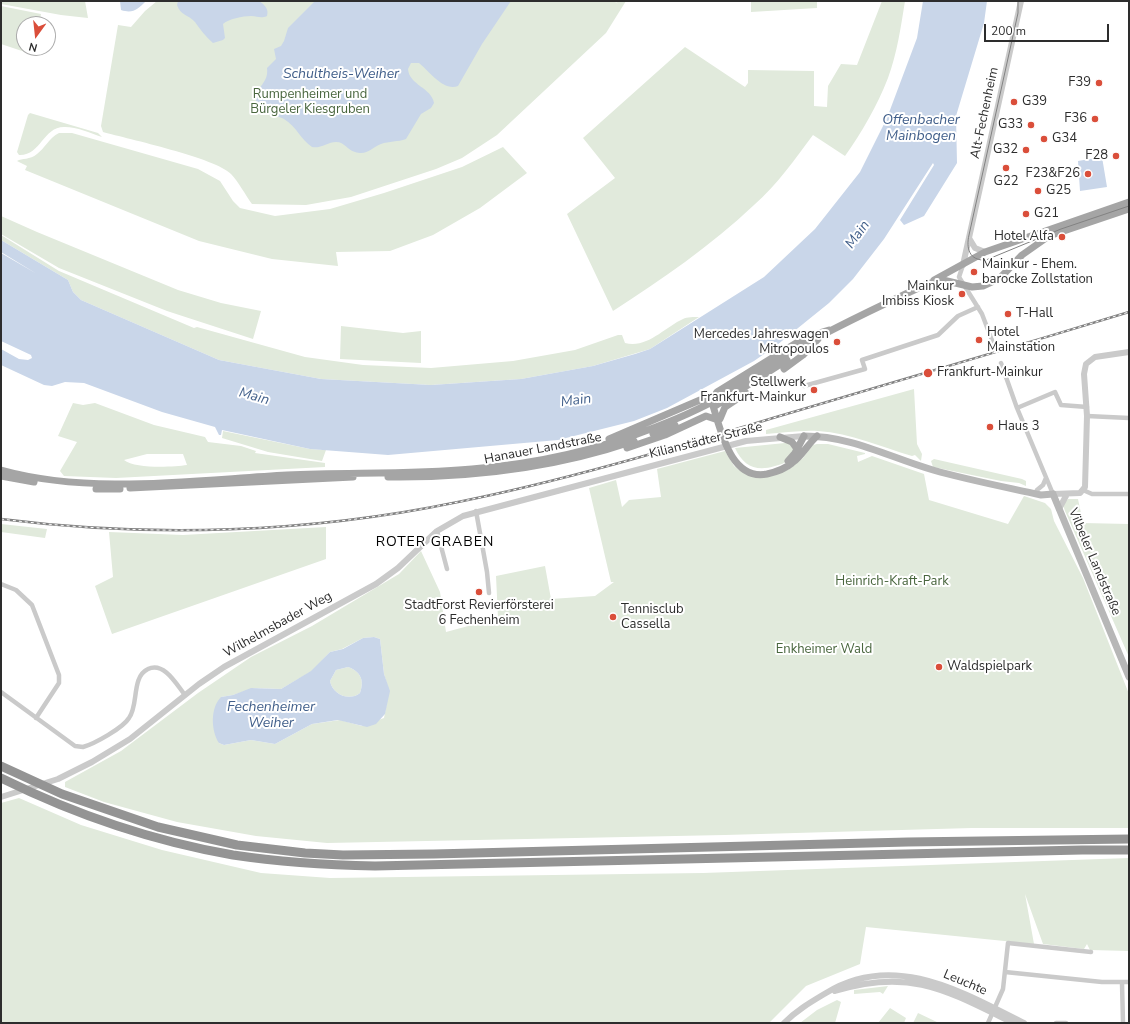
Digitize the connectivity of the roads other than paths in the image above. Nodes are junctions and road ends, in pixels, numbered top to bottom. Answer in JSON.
{"nodes":[{"id":1,"x":1021,"y":1,"type":"edge"},
{"id":2,"x":1129,"y":202,"type":"edge"},
{"id":3,"x":1129,"y":208,"type":"edge"},
{"id":4,"x":970,"y":230,"type":"junction"},
{"id":5,"x":1016,"y":240,"type":"junction"},
{"id":6,"x":985,"y":252,"type":"junction"},
{"id":7,"x":1022,"y":255,"type":"junction"},
{"id":8,"x":963,"y":264,"type":"junction"},
{"id":9,"x":927,"y":284,"type":"junction"},
{"id":10,"x":963,"y":284,"type":"junction"},
{"id":11,"x":981,"y":287,"type":"junction"},
{"id":12,"x":973,"y":299,"type":"junction"},
{"id":13,"x":978,"y":307,"type":"junction"},
{"id":14,"x":836,"y":329,"type":"junction"},
{"id":15,"x":820,"y":338,"type":"junction"},
{"id":16,"x":993,"y":343,"type":"dead end"},
{"id":17,"x":1129,"y":352,"type":"edge"},
{"id":18,"x":1001,"y":363,"type":"dead end"},
{"id":19,"x":804,"y":386,"type":"dead end"},
{"id":20,"x":715,"y":393,"type":"junction"},
{"id":21,"x":712,"y":403,"type":"junction"},
{"id":22,"x":726,"y":406,"type":"junction"},
{"id":23,"x":1087,"y":407,"type":"junction"},
{"id":24,"x":1017,"y":408,"type":"junction"},
{"id":25,"x":1087,"y":416,"type":"junction"},
{"id":26,"x":1129,"y":418,"type":"edge"},
{"id":27,"x":719,"y":420,"type":"junction"},
{"id":28,"x":804,"y":436,"type":"junction"},
{"id":29,"x":817,"y":436,"type":"junction"},
{"id":30,"x":780,"y":437,"type":"junction"},
{"id":31,"x":800,"y":451,"type":"junction"},
{"id":32,"x":575,"y":452,"type":"junction"},
{"id":33,"x":569,"y":459,"type":"junction"},
{"id":34,"x":4,"y":474,"type":"edge"},
{"id":35,"x":1046,"y":478,"type":"junction"},
{"id":36,"x":1083,"y":490,"type":"junction"},
{"id":37,"x":1039,"y":492,"type":"junction"},
{"id":38,"x":1053,"y":494,"type":"junction"},
{"id":39,"x":1067,"y":494,"type":"junction"},
{"id":40,"x":1129,"y":494,"type":"edge"},
{"id":41,"x":1059,"y":509,"type":"junction"},
{"id":42,"x":476,"y":511,"type":"junction"},
{"id":43,"x":437,"y":531,"type":"junction"},
{"id":44,"x":447,"y":569,"type":"dead end"},
{"id":45,"x":1,"y":584,"type":"edge"},
{"id":46,"x":489,"y":593,"type":"dead end"},
{"id":47,"x":1129,"y":677,"type":"edge"},
{"id":48,"x":1,"y":692,"type":"edge"},
{"id":49,"x":185,"y":695,"type":"junction"},
{"id":50,"x":36,"y":718,"type":"junction"},
{"id":51,"x":1,"y":766,"type":"edge"},
{"id":52,"x":1,"y":778,"type":"edge"},
{"id":53,"x":1,"y":797,"type":"edge"},
{"id":54,"x":1129,"y":839,"type":"edge"},
{"id":55,"x":1129,"y":850,"type":"edge"},
{"id":56,"x":1091,"y":952,"type":"dead end"},
{"id":57,"x":1005,"y":972,"type":"junction"},
{"id":58,"x":1129,"y":982,"type":"edge"},
{"id":59,"x":1122,"y":983,"type":"junction"},
{"id":60,"x":994,"y":1011,"type":"junction"},
{"id":61,"x":784,"y":1023,"type":"edge"},
{"id":62,"x":988,"y":1023,"type":"edge"},
{"id":63,"x":1013,"y":1023,"type":"edge"},
{"id":64,"x":1024,"y":1023,"type":"edge"},
{"id":65,"x":1056,"y":1023,"type":"edge"},
{"id":66,"x":1066,"y":1023,"type":"edge"},
{"id":67,"x":1123,"y":1023,"type":"edge"}],
"edges":[{"from":1,"to":4,"type":"street","name":"Alt-Fechenheim"},
{"from":2,"to":5,"type":"main road","name":"Hanauer Landstraße"},
{"from":3,"to":7,"type":"main road"},
{"from":4,"to":6,"type":"street","name":"Alt-Fechenheim"},
{"from":4,"to":8,"type":"street","name":"Alt-Fechenheim"},
{"from":5,"to":6,"type":"main road","name":"Hanauer Landstraße"},
{"from":5,"to":7,"type":"main road"},
{"from":6,"to":8,"type":"main road","name":"Hanauer Landstraße"},
{"from":7,"to":11,"type":"main road"},
{"from":8,"to":9,"type":"main road","name":"Hanauer Landstraße"},
{"from":8,"to":10,"type":"street"},
{"from":9,"to":10,"type":"main road","name":"Hanauer Landstraße"},
{"from":9,"to":14,"type":"main road","name":"Hanauer Landstraße"},
{"from":10,"to":11,"type":"main road","name":"Hanauer Landstraße"},
{"from":10,"to":12,"type":"street"},
{"from":11,"to":12,"type":"street"},
{"from":12,"to":13,"type":"street"},
{"from":13,"to":16,"type":"street"},
{"from":13,"to":19,"type":"street"},
{"from":14,"to":15,"type":"main road","name":"Hanauer Landstraße"},
{"from":14,"to":20,"type":"main road"},
{"from":15,"to":22,"type":"main road"},
{"from":15,"to":32,"type":"main road","name":"Hanauer Landstraße"},
{"from":15,"to":33,"type":"main road","name":"Hanauer Landstraße"},
{"from":17,"to":23,"type":"street"},
{"from":18,"to":24,"type":"street","name":"Vilbeler Landstraße"},
{"from":20,"to":21,"type":"main road"},
{"from":20,"to":22,"type":"main road"},
{"from":21,"to":27,"type":"main road"},
{"from":21,"to":32,"type":"main road"},
{"from":22,"to":27,"type":"main road"},
{"from":23,"to":24,"type":"street"},
{"from":23,"to":25,"type":"street"},
{"from":24,"to":35,"type":"street","name":"Vilbeler Landstraße"},
{"from":25,"to":26,"type":"street"},
{"from":25,"to":36,"type":"street"},
{"from":27,"to":31,"type":"main road"},
{"from":27,"to":33,"type":"main road"},
{"from":28,"to":29,"type":"main road","name":"Kilianstädter Straße"},
{"from":28,"to":30,"type":"street","name":"Kilianstädter Straße"},
{"from":28,"to":31,"type":"main road"},
{"from":29,"to":31,"type":"main road"},
{"from":29,"to":37,"type":"main road","name":"Kilianstädter Straße"},
{"from":30,"to":31,"type":"main road"},
{"from":30,"to":42,"type":"street","name":"Kilianstädter Straße"},
{"from":32,"to":34,"type":"main road","name":"Hanauer Landstraße"},
{"from":33,"to":34,"type":"main road","name":"Hanauer Landstraße"},
{"from":35,"to":37,"type":"street"},
{"from":35,"to":38,"type":"street","name":"Vilbeler Landstraße"},
{"from":36,"to":39,"type":"street"},
{"from":36,"to":40,"type":"street"},
{"from":37,"to":38,"type":"main road"},
{"from":37,"to":41,"type":"main road"},
{"from":38,"to":39,"type":"street"},
{"from":38,"to":41,"type":"main road","name":"Vilbeler Landstraße"},
{"from":39,"to":41,"type":"street"},
{"from":41,"to":47,"type":"main road","name":"Vilbeler Landstraße"},
{"from":42,"to":43,"type":"street","name":"Wilhelmsbader Weg"},
{"from":42,"to":46,"type":"street"},
{"from":43,"to":44,"type":"street"},
{"from":43,"to":49,"type":"street","name":"Wilhelmsbader Weg"},
{"from":45,"to":50,"type":"street"},
{"from":48,"to":50,"type":"street"},
{"from":49,"to":50,"type":"street"},
{"from":49,"to":53,"type":"street","name":"Wilhelmsbader Weg"},
{"from":51,"to":54,"type":"highway"},
{"from":52,"to":55,"type":"highway"},
{"from":56,"to":57,"type":"street"},
{"from":57,"to":59,"type":"street"},
{"from":57,"to":60,"type":"street"},
{"from":58,"to":59,"type":"street"},
{"from":59,"to":67,"type":"street"},
{"from":60,"to":61,"type":"street","name":"Leuchte"},
{"from":60,"to":62,"type":"street"},
{"from":60,"to":63,"type":"street","name":"Leuchte"},
{"from":60,"to":64,"type":"street","name":"Leuchte"},
{"from":65,"to":66,"type":"street"}]}
